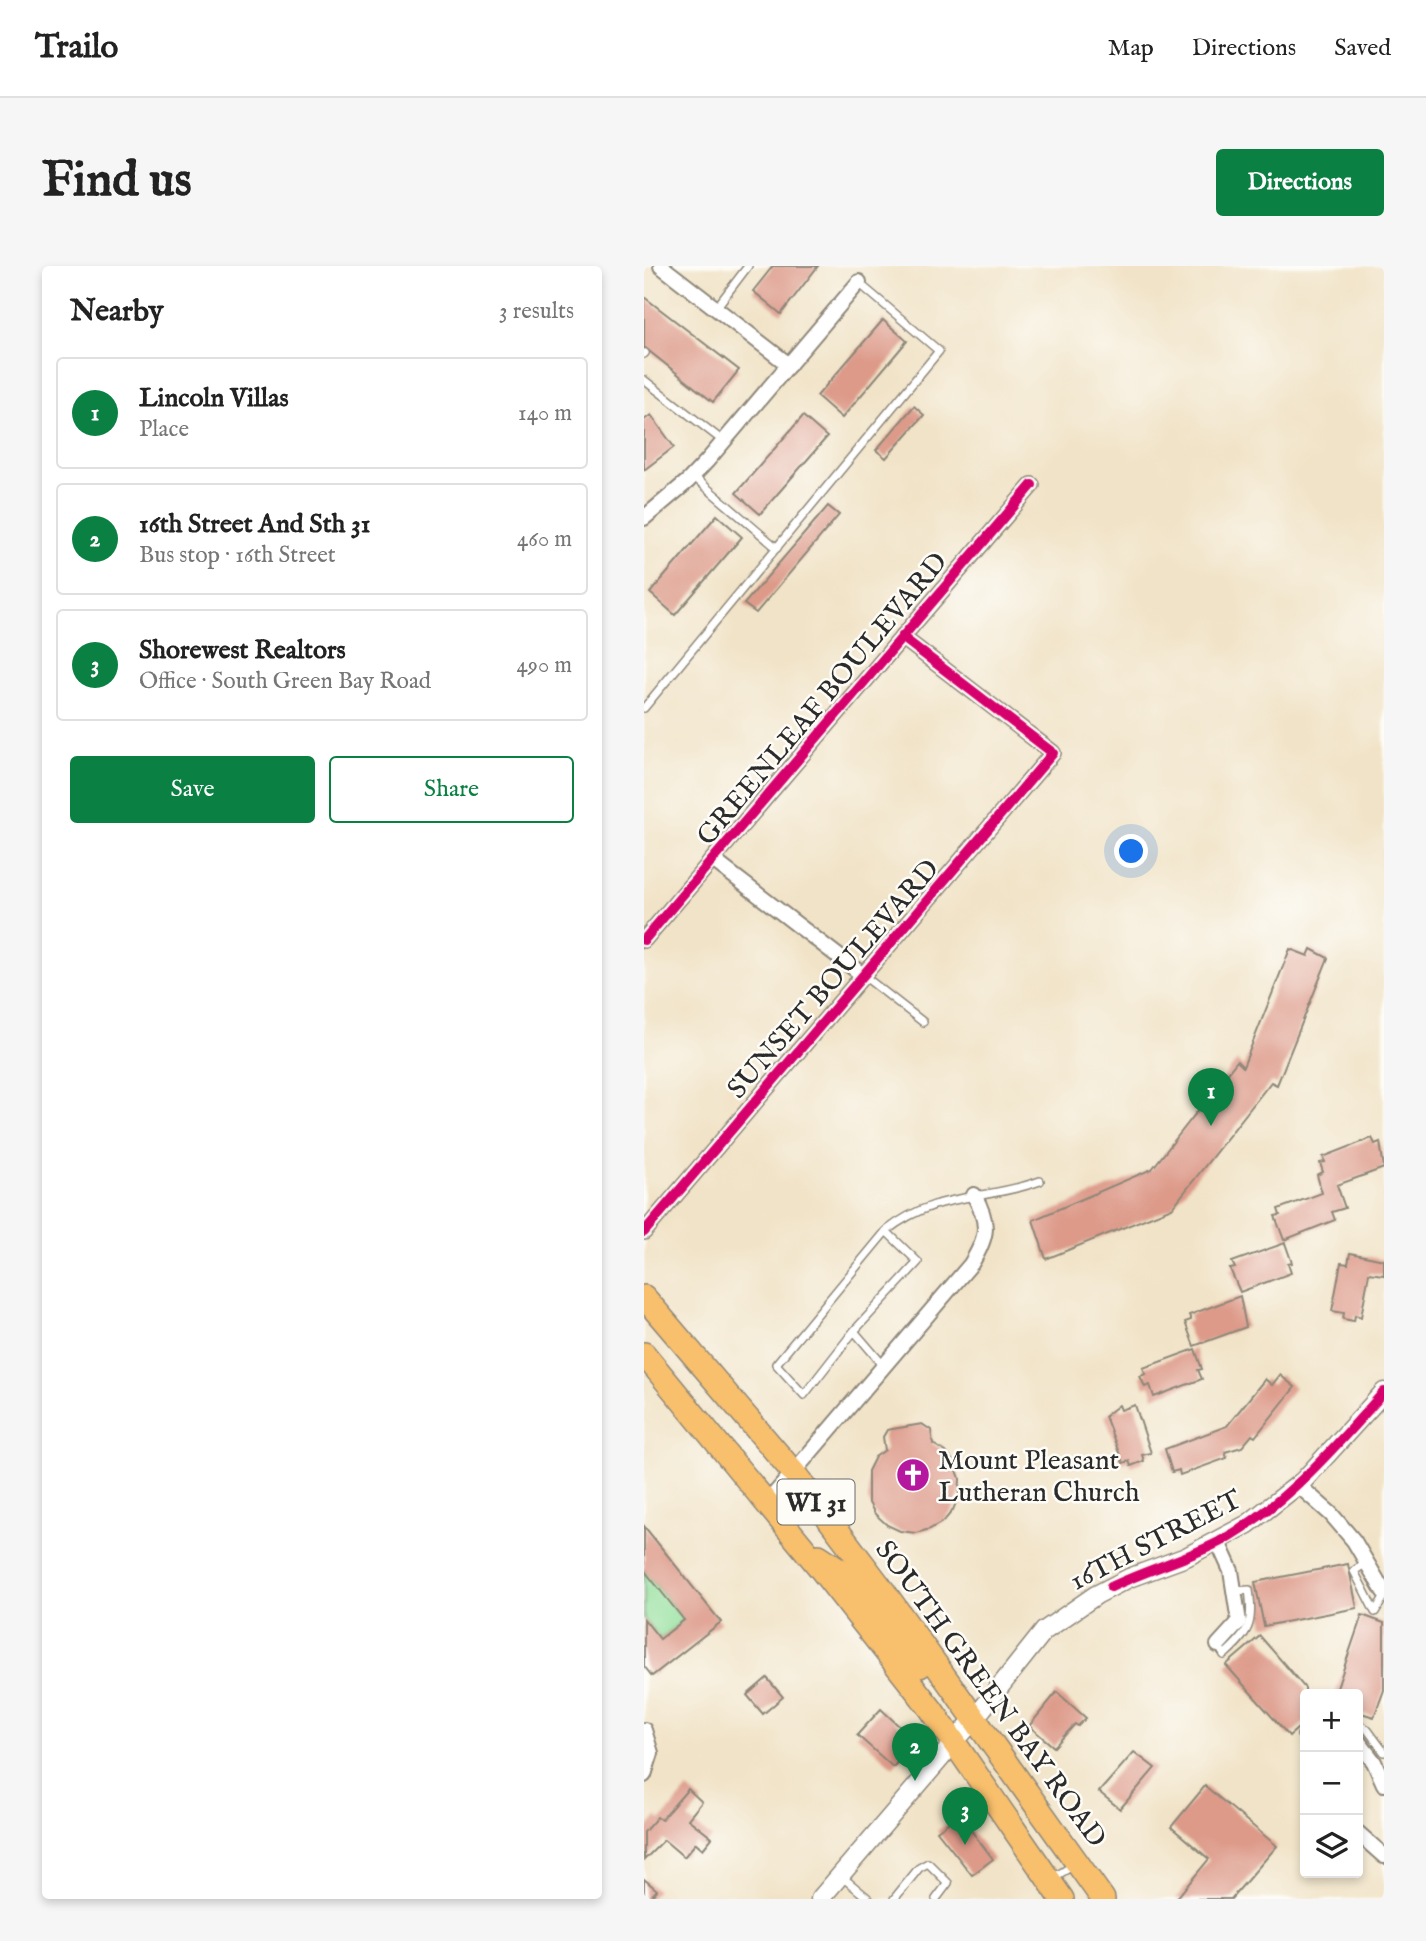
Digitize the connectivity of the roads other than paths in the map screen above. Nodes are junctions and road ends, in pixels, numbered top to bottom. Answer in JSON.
{"nodes":[{"id":1,"x":661,"y":266,"type":"edge"},
{"id":2,"x":748,"y":266,"type":"edge"},
{"id":3,"x":859,"y":282,"type":"joint"},
{"id":4,"x":716,"y":308,"type":"junction"},
{"id":5,"x":789,"y":365,"type":"junction"},
{"id":6,"x":644,"y":380,"type":"edge"},
{"id":7,"x":724,"y":441,"type":"junction"},
{"id":8,"x":693,"y":476,"type":"junction"},
{"id":9,"x":1031,"y":485,"type":"dead end"},
{"id":10,"x":644,"y":518,"type":"edge"},
{"id":11,"x":777,"y":548,"type":"junction"},
{"id":12,"x":902,"y":637,"type":"junction"},
{"id":13,"x":644,"y":708,"type":"edge"},
{"id":14,"x":713,"y":860,"type":"junction"},
{"id":15,"x":644,"y":940,"type":"edge"},
{"id":16,"x":864,"y":976,"type":"junction"},
{"id":17,"x":923,"y":1022,"type":"dead end"},
{"id":18,"x":1040,"y":1181,"type":"dead end"},
{"id":19,"x":974,"y":1195,"type":"junction"},
{"id":20,"x":886,"y":1231,"type":"junction"},
{"id":21,"x":644,"y":1232,"type":"edge"},
{"id":22,"x":644,"y":1297,"type":"edge"},
{"id":23,"x":854,"y":1331,"type":"junction"},
{"id":24,"x":644,"y":1354,"type":"edge"},
{"id":25,"x":885,"y":1366,"type":"junction"},
{"id":26,"x":1384,"y":1392,"type":"edge"},
{"id":27,"x":794,"y":1473,"type":"junction"},
{"id":28,"x":1298,"y":1485,"type":"junction"},
{"id":29,"x":767,"y":1503,"type":"junction"},
{"id":30,"x":1218,"y":1542,"type":"junction"},
{"id":31,"x":800,"y":1543,"type":"junction"},
{"id":32,"x":1366,"y":1563,"type":"junction"},
{"id":33,"x":1384,"y":1594,"type":"edge"},
{"id":34,"x":1219,"y":1645,"type":"dead end"},
{"id":35,"x":975,"y":1718,"type":"junction"},
{"id":36,"x":1363,"y":1726,"type":"edge"},
{"id":37,"x":644,"y":1730,"type":"edge"},
{"id":38,"x":954,"y":1743,"type":"junction"},
{"id":39,"x":1363,"y":1747,"type":"edge"},
{"id":40,"x":1384,"y":1752,"type":"edge"},
{"id":41,"x":1380,"y":1767,"type":"edge"},
{"id":42,"x":644,"y":1775,"type":"edge"},
{"id":43,"x":1384,"y":1784,"type":"edge"},
{"id":44,"x":1363,"y":1837,"type":"edge"},
{"id":45,"x":1384,"y":1856,"type":"edge"},
{"id":46,"x":1077,"y":1863,"type":"junction"},
{"id":47,"x":841,"y":1876,"type":"junction"},
{"id":48,"x":1056,"y":1890,"type":"edge"},
{"id":49,"x":820,"y":1899,"type":"edge"},
{"id":50,"x":869,"y":1899,"type":"edge"},
{"id":51,"x":894,"y":1899,"type":"edge"},
{"id":52,"x":936,"y":1899,"type":"edge"},
{"id":53,"x":1103,"y":1899,"type":"edge"}],
"edges":[{"from":1,"to":4,"type":"street"},
{"from":2,"to":4,"type":"lane"},
{"from":3,"to":5,"type":"street"},
{"from":3,"to":11,"type":"lane"},
{"from":4,"to":5,"type":"street"},
{"from":5,"to":7,"type":"street"},
{"from":6,"to":7,"type":"lane"},
{"from":7,"to":8,"type":"street"},
{"from":8,"to":10,"type":"street"},
{"from":8,"to":11,"type":"lane"},
{"from":9,"to":12,"type":"street","name":"GREENLEAF BOULEVARD"},
{"from":11,"to":13,"type":"lane"},
{"from":12,"to":14,"type":"street","name":"GREENLEAF BOULEVARD"},
{"from":12,"to":16,"type":"street","name":"SUNSET BOULEVARD"},
{"from":14,"to":15,"type":"street","name":"GREENLEAF BOULEVARD"},
{"from":14,"to":16,"type":"street"},
{"from":16,"to":17,"type":"lane"},
{"from":16,"to":21,"type":"street","name":"SUNSET BOULEVARD"},
{"from":18,"to":19,"type":"lane"},
{"from":19,"to":20,"type":"lane"},
{"from":19,"to":25,"type":"street"},
{"from":20,"to":23,"type":"lane"},
{"from":20,"to":23,"type":"lane"},
{"from":22,"to":27,"type":"main road","name":"SOUTH GREEN BAY ROAD","number":"WI 31"},
{"from":23,"to":25,"type":"lane"},
{"from":24,"to":29,"type":"main road","number":"WI 31"},
{"from":25,"to":27,"type":"street"},
{"from":26,"to":28,"type":"street","name":"16TH STREET"},
{"from":27,"to":29,"type":"street"},
{"from":27,"to":35,"type":"main road","name":"SOUTH GREEN BAY ROAD","number":"WI 31"},
{"from":28,"to":30,"type":"street","name":"16TH STREET"},
{"from":28,"to":32,"type":"street"},
{"from":29,"to":31,"type":"main road","number":"WI 31"},
{"from":30,"to":34,"type":"street"},
{"from":30,"to":35,"type":"street","name":"16TH STREET"},
{"from":31,"to":35,"type":"main road"},
{"from":31,"to":38,"type":"main road","number":"WI 31"},
{"from":32,"to":33,"type":"street"},
{"from":32,"to":33,"type":"lane"},
{"from":35,"to":38,"type":"street","name":"16TH STREET"},
{"from":35,"to":46,"type":"main road","name":"SOUTH GREEN BAY ROAD","number":"WI 31"},
{"from":36,"to":40,"type":"lane"},
{"from":37,"to":42,"type":"street"},
{"from":38,"to":46,"type":"main road"},
{"from":38,"to":47,"type":"street","name":"16TH STREET"},
{"from":38,"to":48,"type":"main road","number":"WI 31"},
{"from":39,"to":41,"type":"street"},
{"from":41,"to":43,"type":"street"},
{"from":44,"to":45,"type":"street"},
{"from":46,"to":48,"type":"lane"},
{"from":46,"to":53,"type":"main road","name":"SOUTH GREEN BAY ROAD","number":"WI 31"},
{"from":47,"to":49,"type":"street","name":"16TH STREET"},
{"from":47,"to":50,"type":"lane"},
{"from":51,"to":52,"type":"lane"}]}
